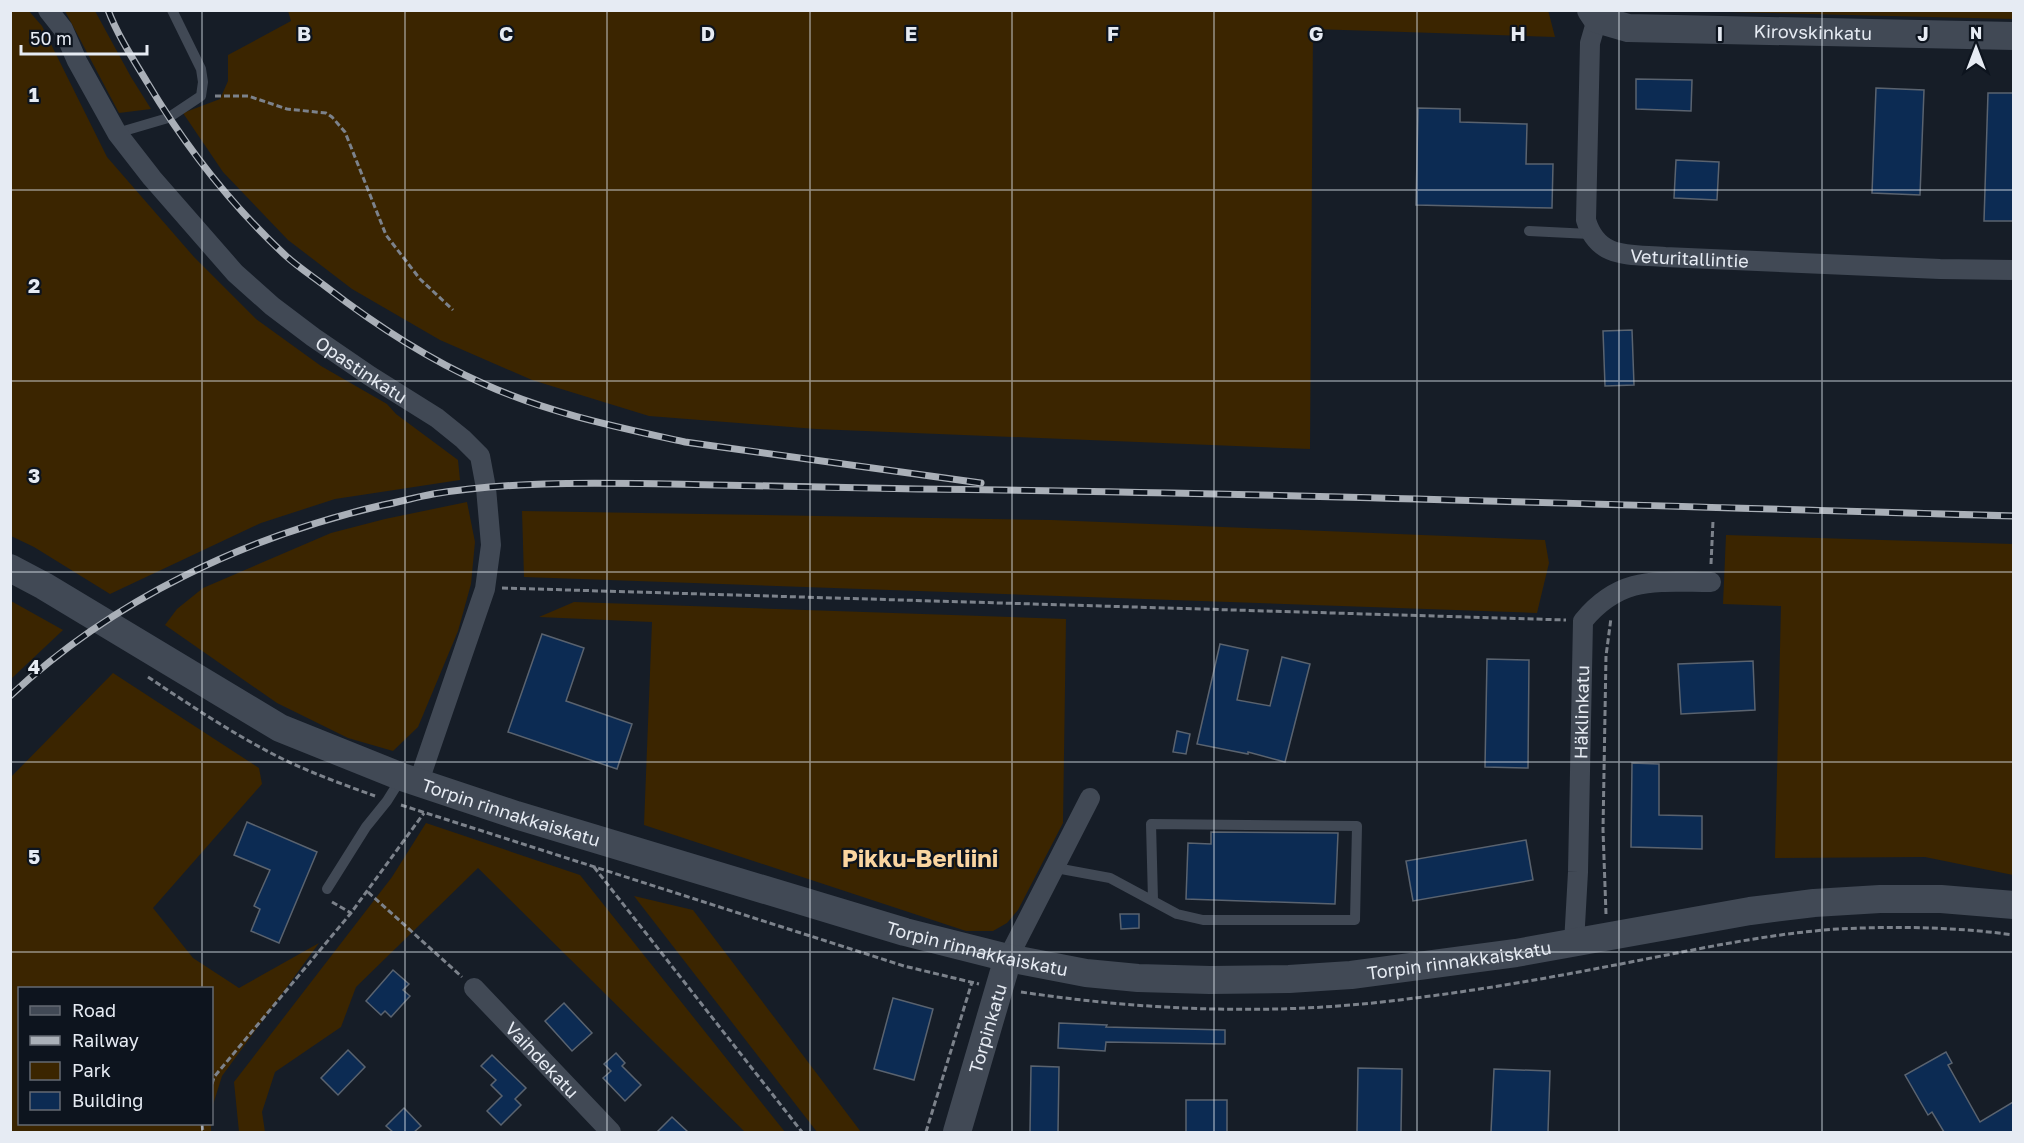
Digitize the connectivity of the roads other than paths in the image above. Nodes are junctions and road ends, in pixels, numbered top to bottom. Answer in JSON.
{"nodes":[{"id":1,"x":48,"y":10,"type":"edge"},
{"id":2,"x":172,"y":10,"type":"edge"},
{"id":3,"x":1600,"y":18,"type":"edge"},
{"id":4,"x":2013,"y":36,"type":"edge"},
{"id":5,"x":117,"y":133,"type":"junction"},
{"id":6,"x":1528,"y":231,"type":"dead end"},
{"id":7,"x":1590,"y":234,"type":"junction"},
{"id":8,"x":2013,"y":270,"type":"edge"},
{"id":9,"x":10,"y":568,"type":"edge"},
{"id":10,"x":1711,"y":582,"type":"road end"},
{"id":11,"x":410,"y":779,"type":"junction"},
{"id":12,"x":1090,"y":798,"type":"dead end"},
{"id":13,"x":1056,"y":868,"type":"junction"},
{"id":14,"x":327,"y":889,"type":"road end"},
{"id":15,"x":1153,"y":900,"type":"junction"},
{"id":16,"x":2013,"y":905,"type":"edge"},
{"id":17,"x":1574,"y":943,"type":"junction"},
{"id":18,"x":1008,"y":958,"type":"junction"},
{"id":19,"x":474,"y":988,"type":"road end"},
{"id":20,"x":611,"y":1132,"type":"edge"},
{"id":21,"x":957,"y":1132,"type":"edge"}],
"edges":[{"from":1,"to":5,"type":"street","name":"Opastinkatu"},
{"from":2,"to":5,"type":"lane"},
{"from":3,"to":4,"type":"main road","name":"Kirovskinkatu"},
{"from":3,"to":7,"type":"street"},
{"from":5,"to":11,"type":"street","name":"Opastinkatu"},
{"from":6,"to":7,"type":"lane"},
{"from":7,"to":8,"type":"street","name":"Veturitallintie"},
{"from":9,"to":11,"type":"main road","name":"Torpin rinnakkaiskatu"},
{"from":10,"to":17,"type":"street","name":"Häklinkatu"},
{"from":11,"to":14,"type":"lane"},
{"from":11,"to":18,"type":"main road","name":"Torpin rinnakkaiskatu"},
{"from":12,"to":13,"type":"street","name":"Torpinkatu"},
{"from":13,"to":15,"type":"lane"},
{"from":13,"to":18,"type":"street","name":"Torpinkatu"},
{"from":15,"to":15,"type":"lane"},
{"from":16,"to":17,"type":"main road","name":"Torpin rinnakkaiskatu"},
{"from":17,"to":18,"type":"main road","name":"Torpin rinnakkaiskatu"},
{"from":18,"to":21,"type":"main road","name":"Torpinkatu"},
{"from":19,"to":20,"type":"street","name":"Vaihdekatu"}]}
